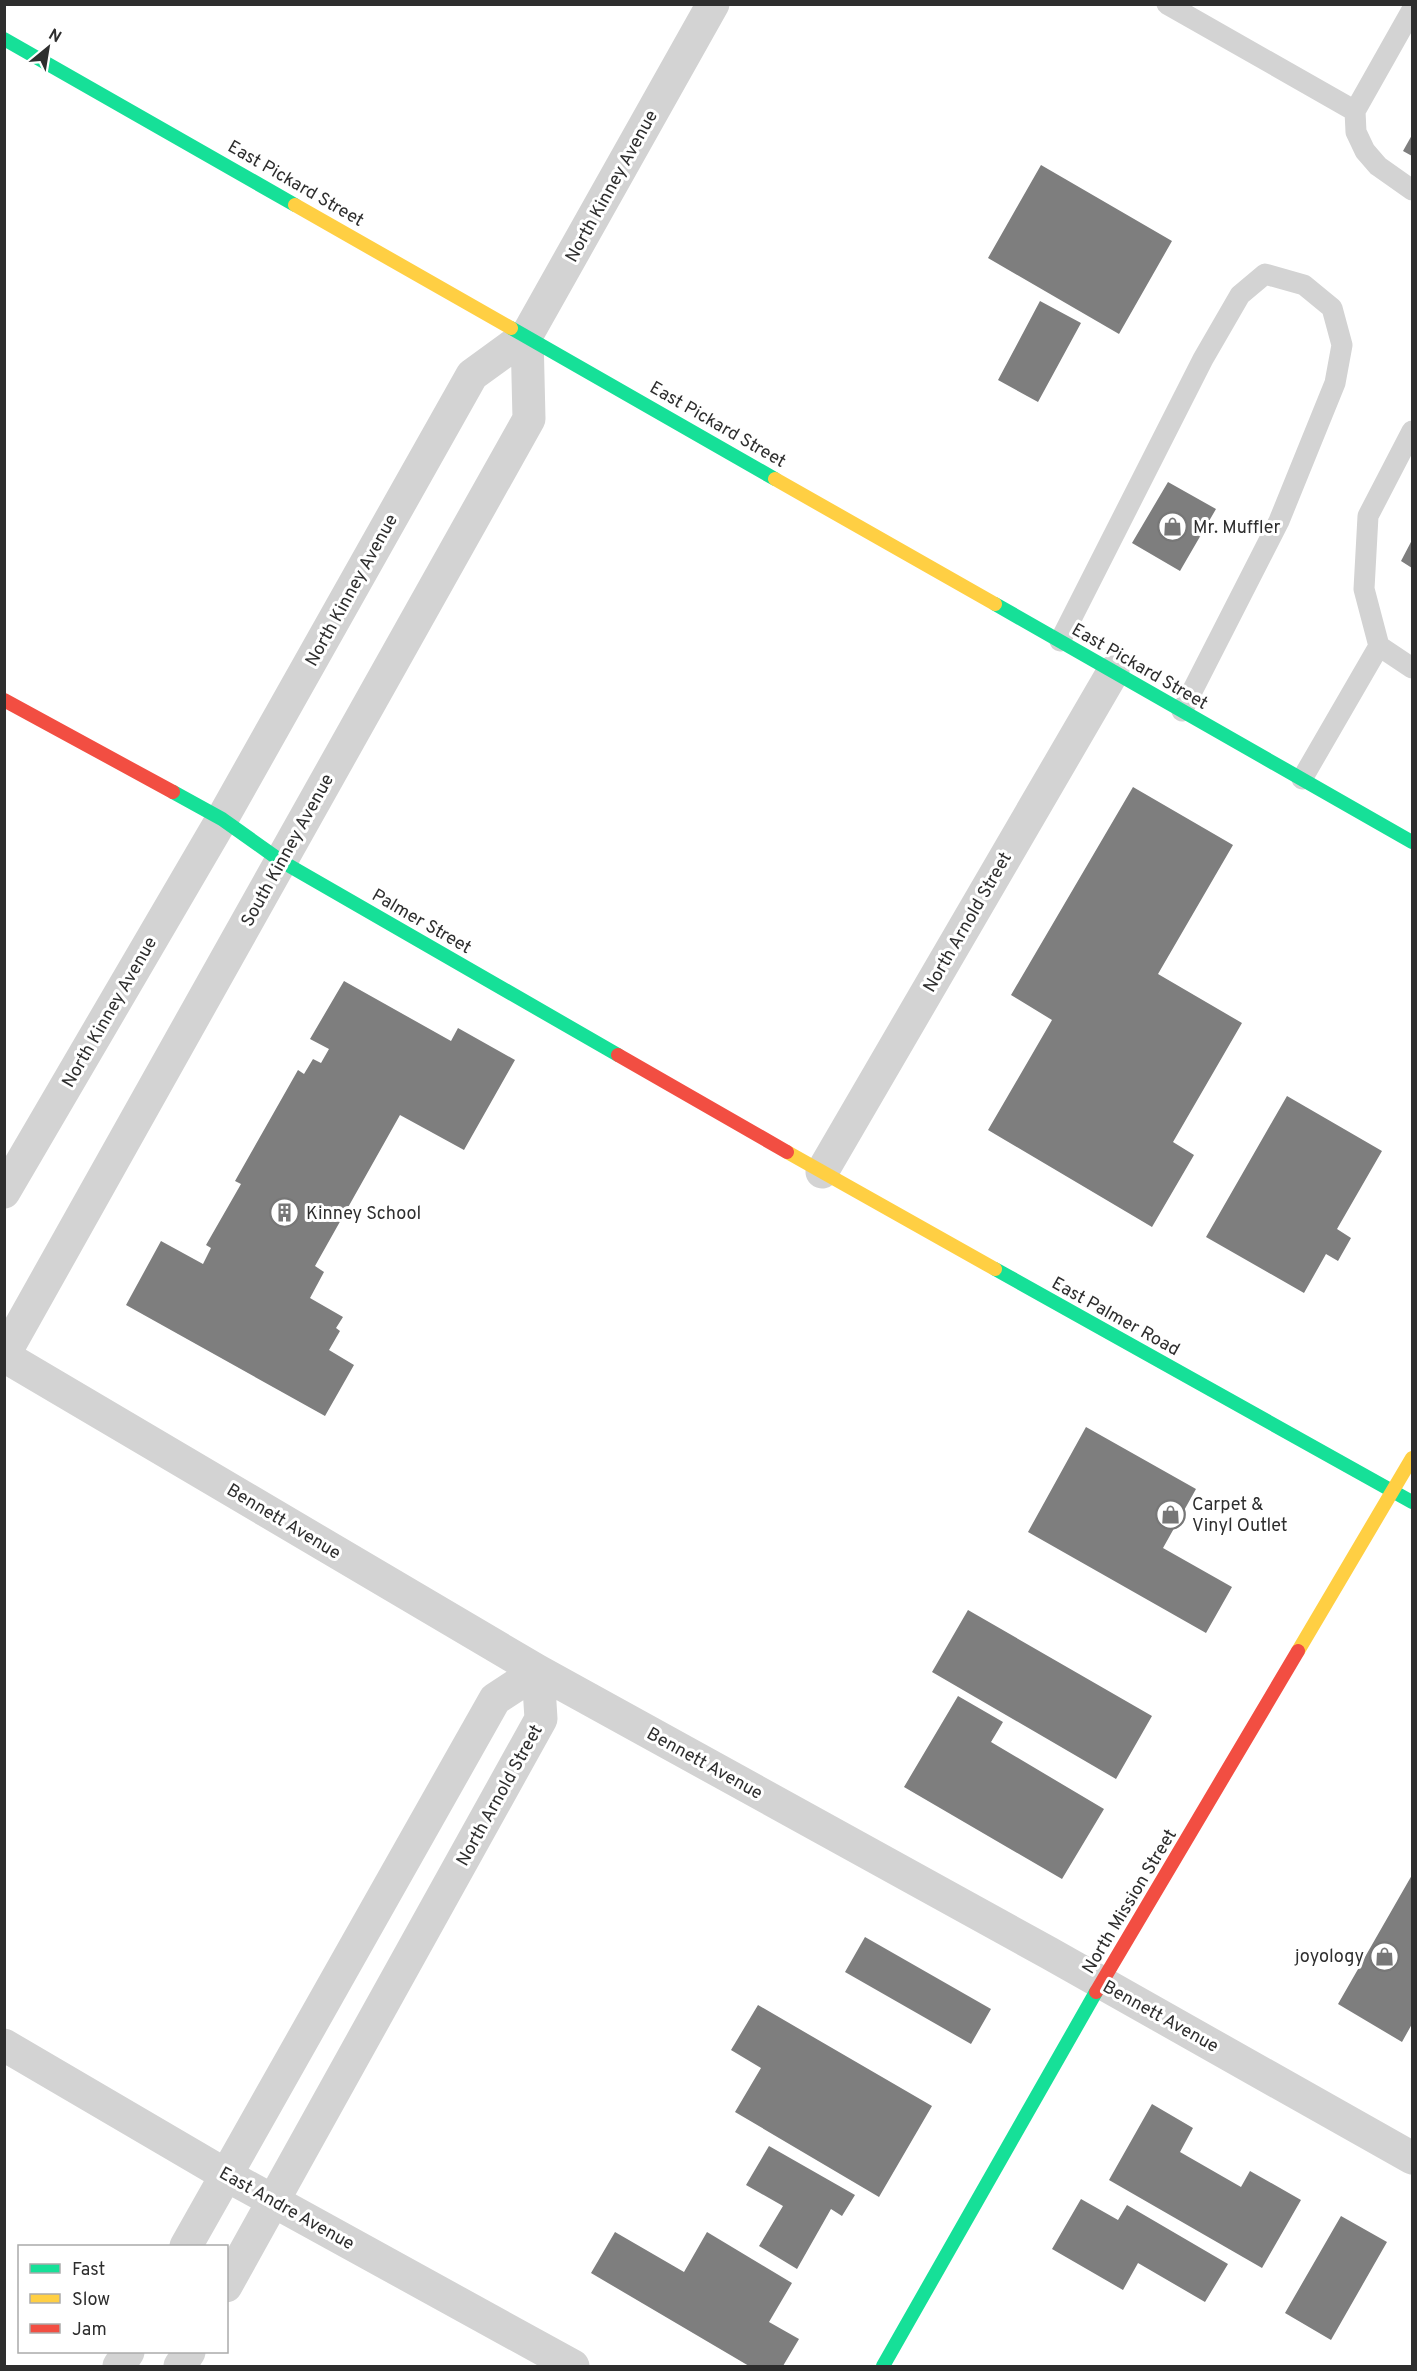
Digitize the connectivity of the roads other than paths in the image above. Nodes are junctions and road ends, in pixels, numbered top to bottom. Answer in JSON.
{"nodes":[{"id":1,"x":713,"y":4,"type":"edge"},
{"id":2,"x":1167,"y":4,"type":"edge"},
{"id":3,"x":1413,"y":10,"type":"edge"},
{"id":4,"x":4,"y":39,"type":"edge"},
{"id":5,"x":1355,"y":111,"type":"junction"},
{"id":6,"x":1413,"y":189,"type":"edge"},
{"id":7,"x":527,"y":335,"type":"junction"},
{"id":8,"x":1413,"y":430,"type":"edge"},
{"id":9,"x":1060,"y":641,"type":"junction"},
{"id":10,"x":1379,"y":646,"type":"junction"},
{"id":11,"x":1413,"y":668,"type":"edge"},
{"id":12,"x":1113,"y":672,"type":"junction"},
{"id":13,"x":4,"y":700,"type":"edge"},
{"id":14,"x":1182,"y":711,"type":"junction"},
{"id":15,"x":1302,"y":779,"type":"junction"},
{"id":16,"x":222,"y":819,"type":"junction"},
{"id":17,"x":1413,"y":842,"type":"edge"},
{"id":18,"x":281,"y":861,"type":"junction"},
{"id":19,"x":822,"y":1172,"type":"junction"},
{"id":20,"x":4,"y":1192,"type":"edge"},
{"id":21,"x":4,"y":1356,"type":"edge"},
{"id":22,"x":1413,"y":1458,"type":"edge"},
{"id":23,"x":1393,"y":1491,"type":"junction"},
{"id":24,"x":1413,"y":1502,"type":"edge"},
{"id":25,"x":538,"y":1671,"type":"junction"},
{"id":26,"x":1101,"y":1983,"type":"junction"},
{"id":27,"x":4,"y":2045,"type":"edge"},
{"id":28,"x":1413,"y":2158,"type":"edge"},
{"id":29,"x":226,"y":2175,"type":"junction"},
{"id":30,"x":275,"y":2202,"type":"junction"},
{"id":31,"x":187,"y":2245,"type":"edge"},
{"id":32,"x":228,"y":2283,"type":"edge"},
{"id":33,"x":127,"y":2353,"type":"edge"},
{"id":34,"x":188,"y":2353,"type":"edge"},
{"id":35,"x":119,"y":2367,"type":"edge"},
{"id":36,"x":180,"y":2367,"type":"edge"},
{"id":37,"x":573,"y":2367,"type":"edge"},
{"id":38,"x":883,"y":2367,"type":"edge"}],
"edges":[{"from":1,"to":7,"type":"street","name":"North Kinney Avenue"},
{"from":2,"to":5,"type":"lane"},
{"from":3,"to":5,"type":"lane"},
{"from":4,"to":7,"type":"main road","name":"East Pickard Street"},
{"from":5,"to":6,"type":"lane"},
{"from":7,"to":9,"type":"main road","name":"East Pickard Street"},
{"from":7,"to":16,"type":"street","name":"North Kinney Avenue"},
{"from":7,"to":18,"type":"street","name":"South Kinney Avenue"},
{"from":8,"to":10,"type":"lane"},
{"from":9,"to":12,"type":"main road","name":"East Pickard Street"},
{"from":9,"to":14,"type":"lane"},
{"from":10,"to":11,"type":"lane"},
{"from":10,"to":15,"type":"lane"},
{"from":12,"to":14,"type":"main road","name":"East Pickard Street"},
{"from":12,"to":19,"type":"street","name":"North Arnold Street"},
{"from":13,"to":16,"type":"main road","name":"Palmer Street"},
{"from":14,"to":15,"type":"main road","name":"East Pickard Street"},
{"from":15,"to":17,"type":"main road","name":"East Pickard Street"},
{"from":16,"to":18,"type":"main road","name":"Palmer Street"},
{"from":16,"to":20,"type":"street","name":"North Kinney Avenue"},
{"from":18,"to":19,"type":"main road","name":"Palmer Street"},
{"from":18,"to":21,"type":"street","name":"South Kinney Avenue"},
{"from":19,"to":23,"type":"main road","name":"East Palmer Road"},
{"from":21,"to":25,"type":"street","name":"Bennett Avenue"},
{"from":22,"to":23,"type":"main road","name":"North Mission Street"},
{"from":23,"to":24,"type":"main road","name":"East Palmer Road"},
{"from":23,"to":26,"type":"main road","name":"North Mission Street"},
{"from":25,"to":26,"type":"street","name":"Bennett Avenue"},
{"from":25,"to":29,"type":"street"},
{"from":25,"to":30,"type":"street","name":"North Arnold Street"},
{"from":26,"to":28,"type":"street","name":"Bennett Avenue"},
{"from":26,"to":38,"type":"main road","name":"North Mission Street"},
{"from":27,"to":29,"type":"street","name":"East Andre Avenue"},
{"from":29,"to":30,"type":"street","name":"East Andre Avenue"},
{"from":29,"to":31,"type":"street"},
{"from":30,"to":32,"type":"street","name":"North Arnold Street"},
{"from":30,"to":37,"type":"street","name":"East Andre Avenue"},
{"from":33,"to":35,"type":"street"},
{"from":34,"to":36,"type":"street"}]}
